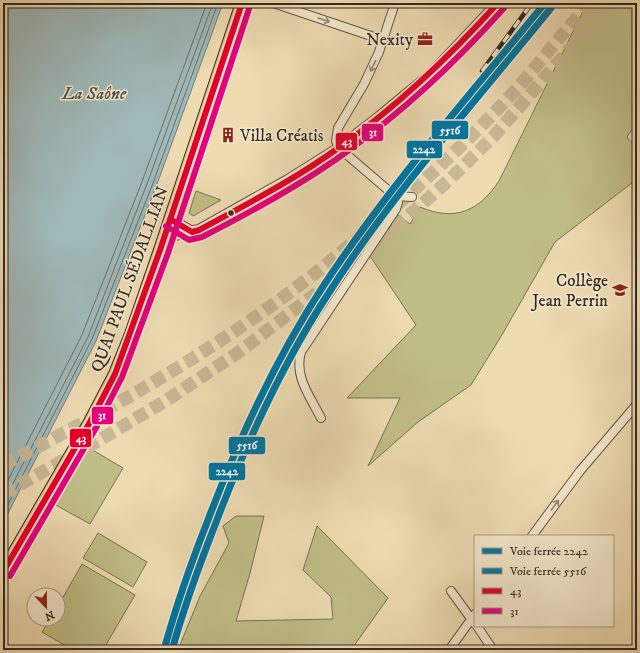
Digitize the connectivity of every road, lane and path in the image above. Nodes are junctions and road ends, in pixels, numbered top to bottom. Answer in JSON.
{"nodes":[{"id":1,"x":242,"y":3,"type":"edge"},
{"id":2,"x":273,"y":3,"type":"edge"},
{"id":3,"x":395,"y":3,"type":"edge"},
{"id":4,"x":498,"y":3,"type":"edge"},
{"id":5,"x":383,"y":40,"type":"junction"},
{"id":6,"x":338,"y":148,"type":"junction"},
{"id":7,"x":395,"y":196,"type":"junction"},
{"id":8,"x":412,"y":197,"type":"dead end"},
{"id":9,"x":170,"y":219,"type":"junction"},
{"id":10,"x":192,"y":232,"type":"junction"},
{"id":11,"x":164,"y":237,"type":"junction"},
{"id":12,"x":637,"y":404,"type":"edge"},
{"id":13,"x":321,"y":418,"type":"dead end"},
{"id":14,"x":533,"y":535,"type":"edge"},
{"id":15,"x":3,"y":572,"type":"edge"},
{"id":16,"x":451,"y":591,"type":"dead end"},
{"id":17,"x":474,"y":621,"type":"edge"},
{"id":18,"x":478,"y":627,"type":"edge"},
{"id":19,"x":449,"y":650,"type":"edge"},
{"id":20,"x":493,"y":650,"type":"edge"}],
"edges":[{"from":1,"to":9,"type":"main road","name":"QUAI PAUL SÉDALLIAN"},
{"from":2,"to":5,"type":"street","one_way":true},
{"from":3,"to":5,"type":"street"},
{"from":4,"to":6,"type":"street"},
{"from":5,"to":6,"type":"street","one_way":true},
{"from":6,"to":7,"type":"street"},
{"from":6,"to":10,"type":"street"},
{"from":7,"to":8,"type":"street"},
{"from":7,"to":13,"type":"street"},
{"from":9,"to":10,"type":"street"},
{"from":9,"to":11,"type":"main road","name":"QUAI PAUL SÉDALLIAN"},
{"from":10,"to":11,"type":"street"},
{"from":11,"to":15,"type":"main road","name":"QUAI PAUL SÉDALLIAN"},
{"from":14,"to":12,"type":"street","one_way":true},
{"from":16,"to":17,"type":"street"},
{"from":17,"to":19,"type":"street"},
{"from":18,"to":20,"type":"street"}]}
